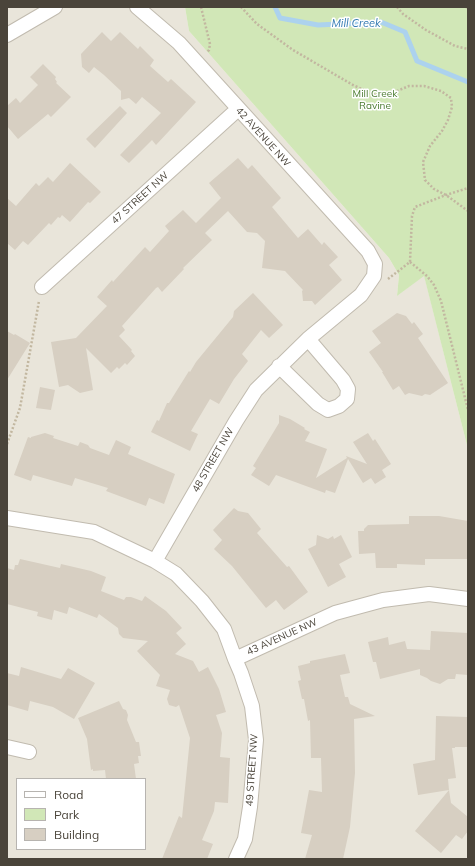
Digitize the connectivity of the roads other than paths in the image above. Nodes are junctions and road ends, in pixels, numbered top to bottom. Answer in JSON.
{"nodes":[{"id":1,"x":55,"y":7,"type":"edge"},
{"id":2,"x":137,"y":7,"type":"edge"},
{"id":3,"x":7,"y":35,"type":"edge"},
{"id":4,"x":238,"y":109,"type":"junction"},
{"id":5,"x":371,"y":280,"type":"joint"},
{"id":6,"x":42,"y":287,"type":"road end"},
{"id":7,"x":308,"y":339,"type":"junction"},
{"id":8,"x":279,"y":366,"type":"junction"},
{"id":9,"x":7,"y":518,"type":"edge"},
{"id":10,"x":154,"y":561,"type":"junction"},
{"id":11,"x":468,"y":599,"type":"edge"},
{"id":12,"x":235,"y":659,"type":"junction"},
{"id":13,"x":7,"y":747,"type":"edge"},
{"id":14,"x":29,"y":752,"type":"dead end"},
{"id":15,"x":236,"y":859,"type":"edge"}],
"edges":[{"from":1,"to":3,"type":"street"},
{"from":2,"to":4,"type":"street","name":"42 AVENUE NW"},
{"from":4,"to":5,"type":"street","name":"42 AVENUE NW"},
{"from":4,"to":6,"type":"street","name":"47 STREET NW"},
{"from":5,"to":7,"type":"street","name":"48 STREET NW"},
{"from":7,"to":8,"type":"street","name":"48 STREET NW"},
{"from":7,"to":8,"type":"street"},
{"from":8,"to":10,"type":"street","name":"48 STREET NW"},
{"from":9,"to":10,"type":"street","name":"43 AVENUE NW"},
{"from":10,"to":12,"type":"street","name":"43 AVENUE NW"},
{"from":11,"to":12,"type":"street","name":"43 AVENUE NW"},
{"from":12,"to":15,"type":"street","name":"49 STREET NW"},
{"from":13,"to":14,"type":"street"}]}
